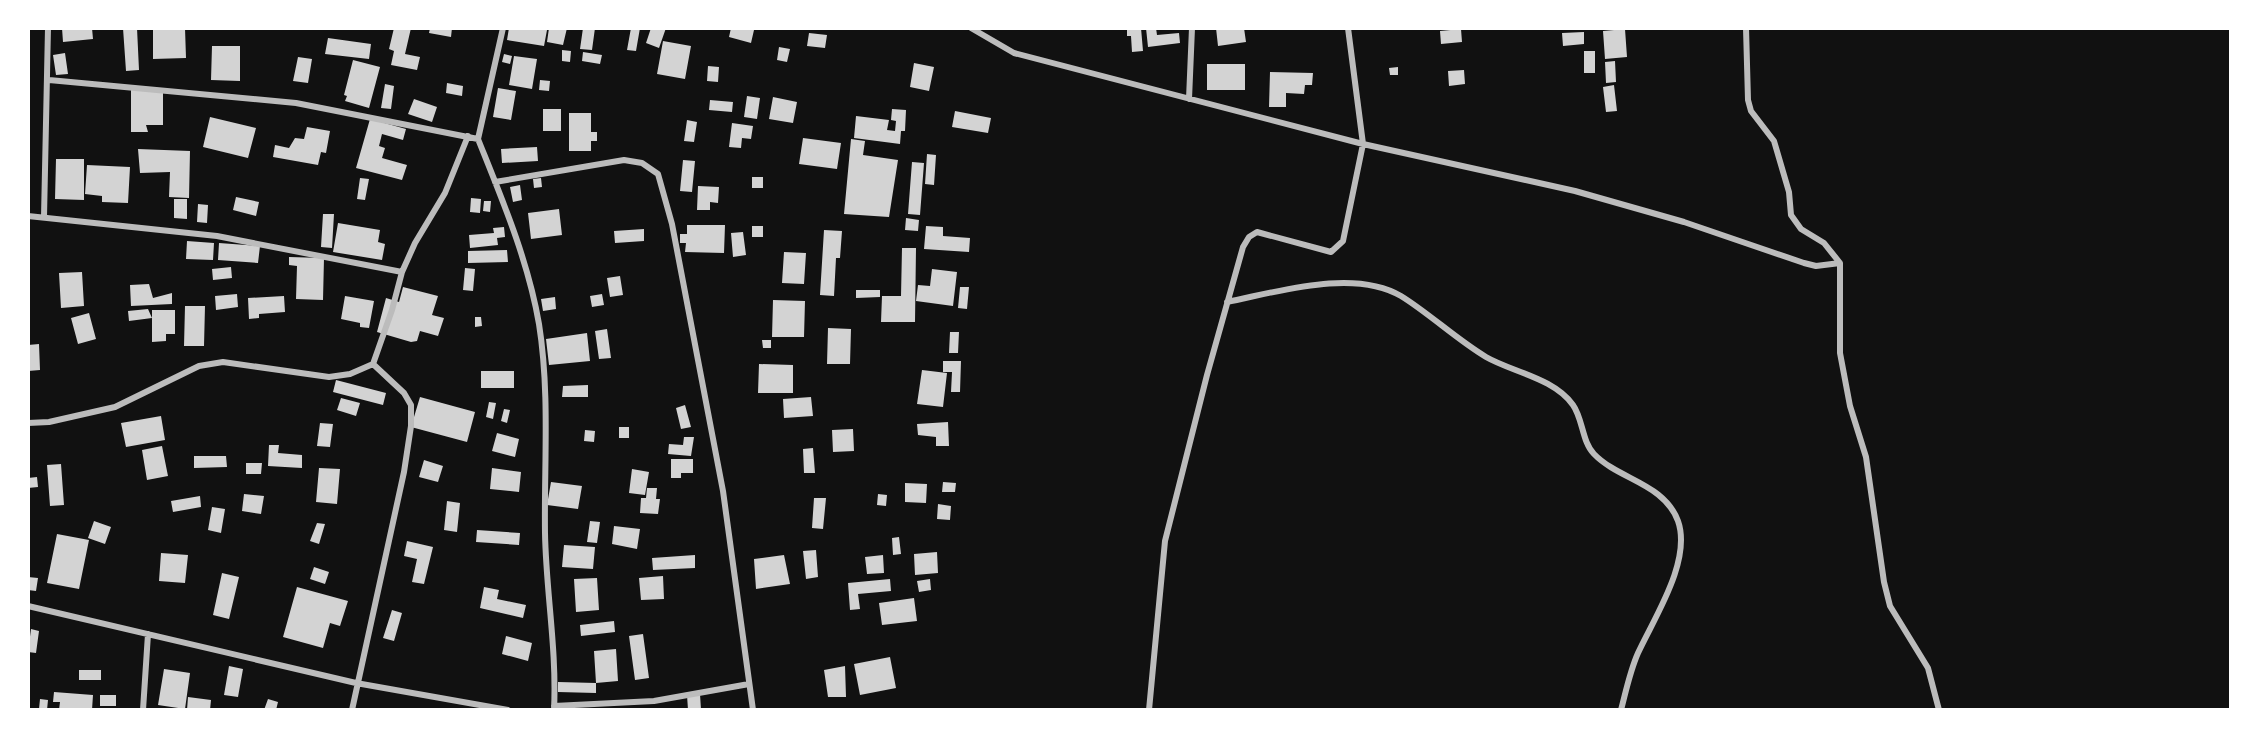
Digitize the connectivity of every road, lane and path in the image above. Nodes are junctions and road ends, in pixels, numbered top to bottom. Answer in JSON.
{"nodes":[{"id":1,"x":48,"y":28,"type":"edge"},
{"id":2,"x":503,"y":28,"type":"edge"},
{"id":3,"x":971,"y":28,"type":"edge"},
{"id":4,"x":1192,"y":28,"type":"edge"},
{"id":5,"x":1348,"y":28,"type":"edge"},
{"id":6,"x":1746,"y":28,"type":"edge"},
{"id":7,"x":49,"y":80,"type":"junction"},
{"id":8,"x":1189,"y":99,"type":"junction"},
{"id":9,"x":468,"y":136,"type":"junction"},
{"id":10,"x":478,"y":139,"type":"junction"},
{"id":11,"x":1363,"y":144,"type":"junction"},
{"id":12,"x":495,"y":182,"type":"junction"},
{"id":13,"x":28,"y":216,"type":"edge"},
{"id":14,"x":44,"y":217,"type":"junction"},
{"id":15,"x":1840,"y":263,"type":"junction"},
{"id":16,"x":402,"y":272,"type":"junction"},
{"id":17,"x":1227,"y":302,"type":"junction"},
{"id":18,"x":373,"y":364,"type":"junction"},
{"id":19,"x":28,"y":423,"type":"edge"},
{"id":20,"x":28,"y":606,"type":"edge"},
{"id":21,"x":148,"y":634,"type":"junction"},
{"id":22,"x":356,"y":683,"type":"junction"},
{"id":23,"x":749,"y":684,"type":"junction"},
{"id":24,"x":554,"y":708,"type":"edge"},
{"id":25,"x":143,"y":710,"type":"edge"},
{"id":26,"x":352,"y":710,"type":"edge"},
{"id":27,"x":508,"y":710,"type":"edge"},
{"id":28,"x":753,"y":710,"type":"edge"},
{"id":29,"x":1149,"y":710,"type":"edge"},
{"id":30,"x":1621,"y":710,"type":"edge"},
{"id":31,"x":1939,"y":710,"type":"edge"}],
"edges":[{"from":1,"to":7,"type":"street"},
{"from":2,"to":10,"type":"street"},
{"from":3,"to":8,"type":"street"},
{"from":4,"to":8,"type":"street"},
{"from":5,"to":11,"type":"street"},
{"from":6,"to":15,"type":"street"},
{"from":7,"to":9,"type":"street"},
{"from":7,"to":14,"type":"street"},
{"from":8,"to":11,"type":"street"},
{"from":9,"to":10,"type":"street"},
{"from":9,"to":16,"type":"street"},
{"from":10,"to":12,"type":"street"},
{"from":11,"to":15,"type":"street"},
{"from":11,"to":17,"type":"street"},
{"from":12,"to":23,"type":"street"},
{"from":12,"to":24,"type":"street"},
{"from":13,"to":14,"type":"street"},
{"from":14,"to":16,"type":"street"},
{"from":15,"to":31,"type":"street"},
{"from":16,"to":18,"type":"street"},
{"from":17,"to":29,"type":"street"},
{"from":17,"to":30,"type":"street"},
{"from":18,"to":19,"type":"street"},
{"from":18,"to":22,"type":"street"},
{"from":20,"to":21,"type":"street"},
{"from":21,"to":22,"type":"street"},
{"from":21,"to":25,"type":"street"},
{"from":22,"to":26,"type":"street"},
{"from":22,"to":27,"type":"street"},
{"from":23,"to":24,"type":"street"},
{"from":23,"to":28,"type":"street"}]}
